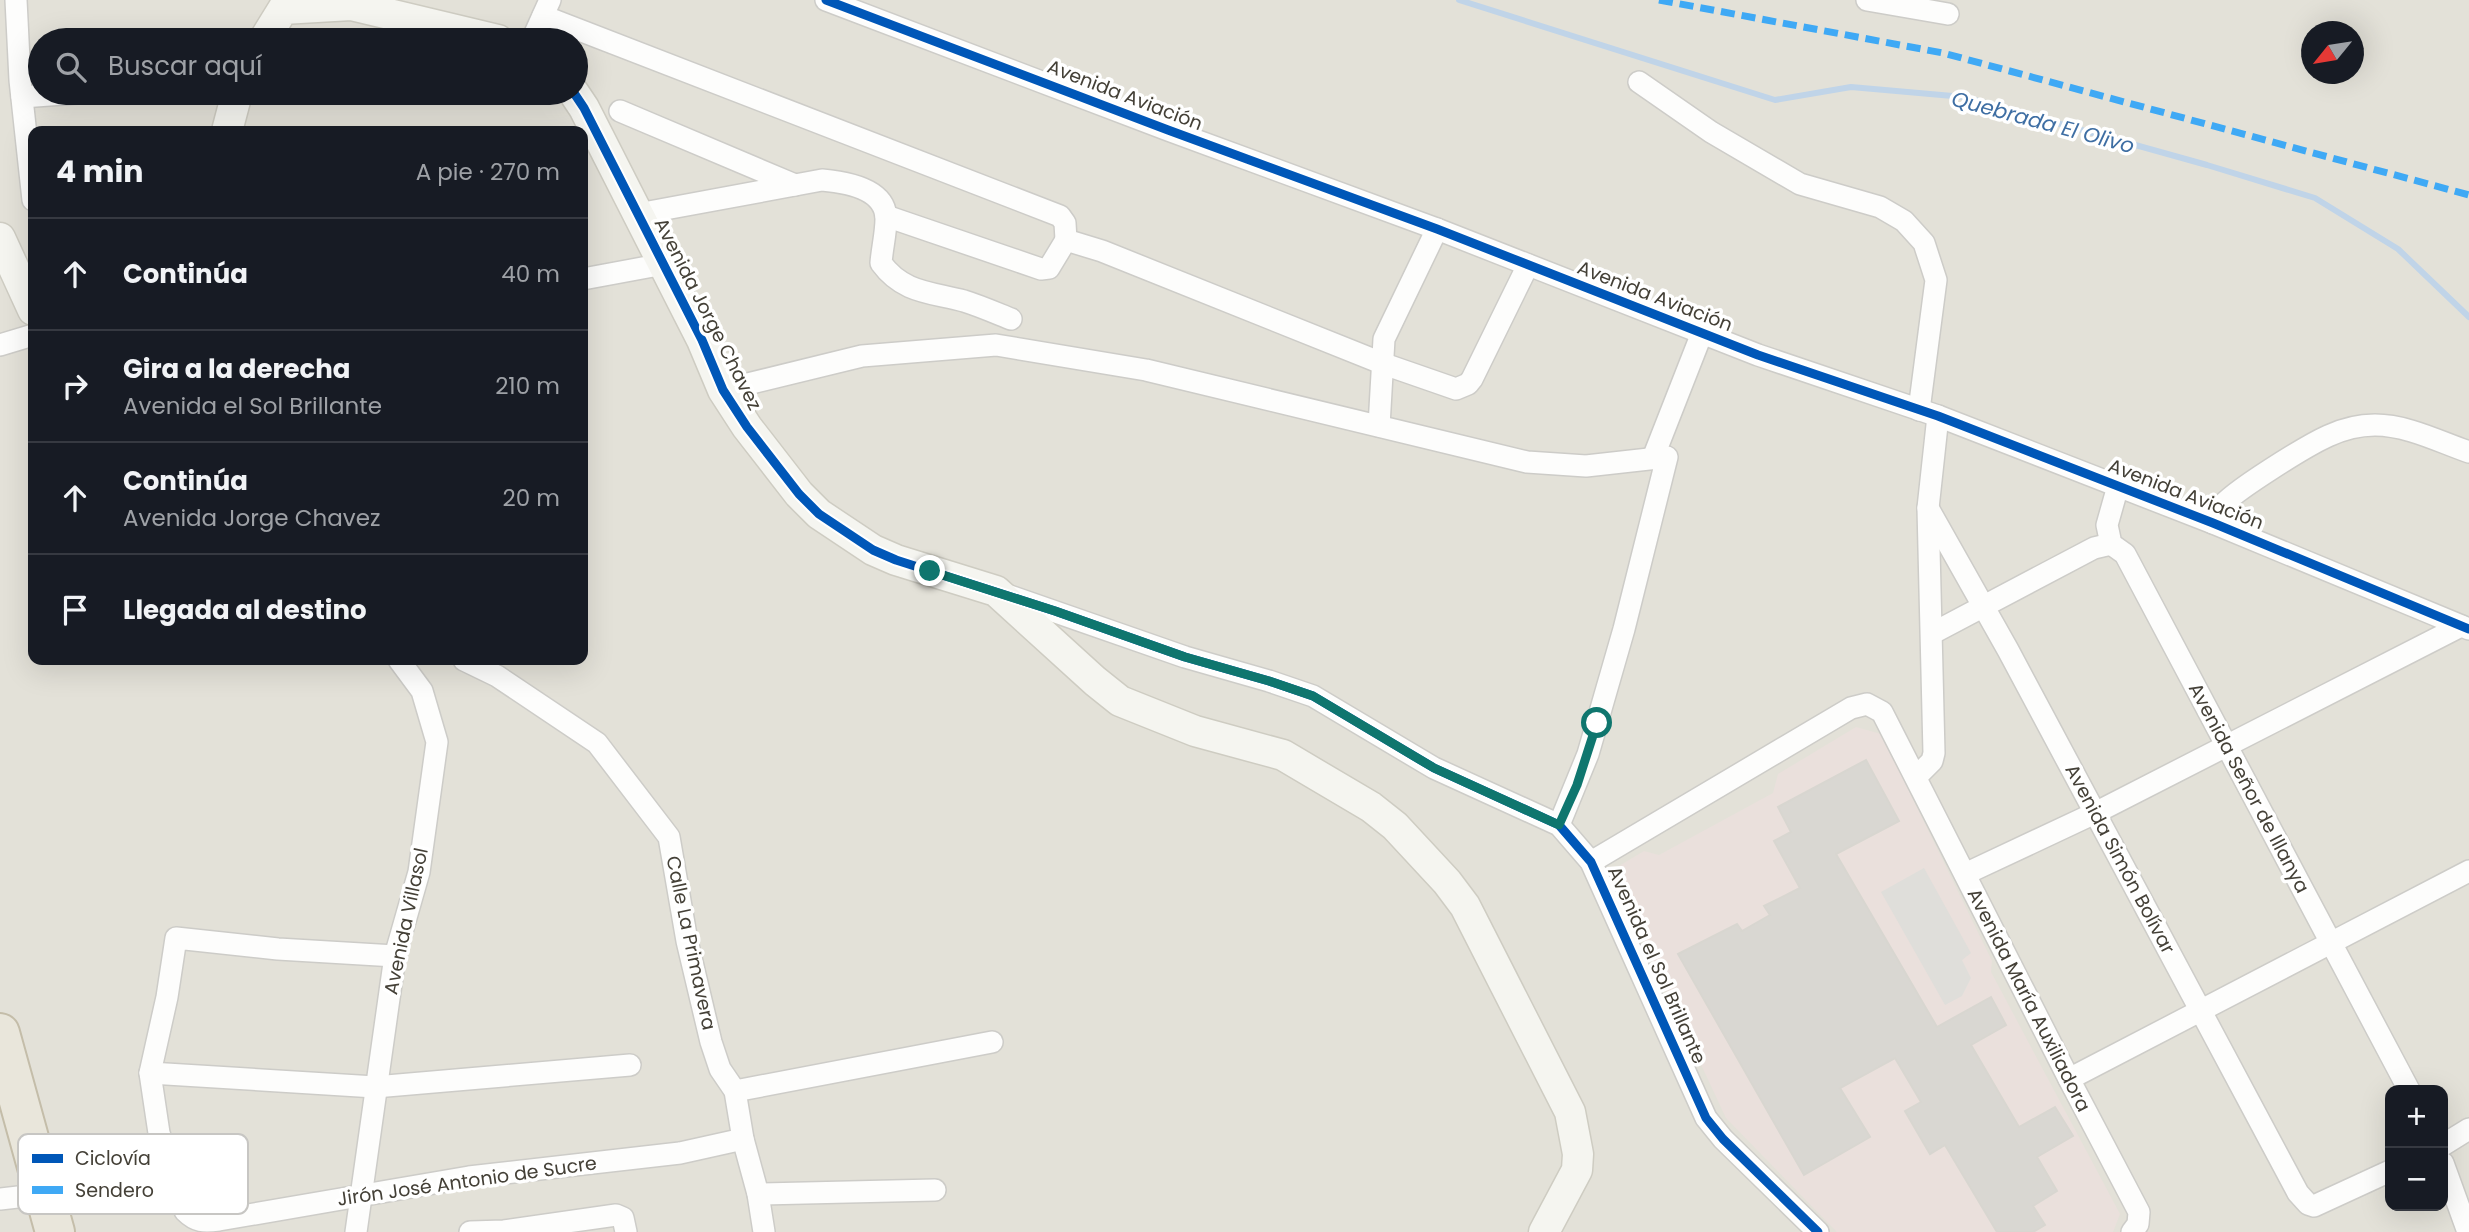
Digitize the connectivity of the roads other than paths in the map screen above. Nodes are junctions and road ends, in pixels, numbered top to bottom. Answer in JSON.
{"nodes":[{"id":1,"x":16,"y":0,"type":"edge"},
{"id":2,"x":826,"y":0,"type":"edge"},
{"id":3,"x":1867,"y":0,"type":"edge"},
{"id":4,"x":283,"y":4,"type":"edge"},
{"id":5,"x":546,"y":8,"type":"edge"},
{"id":6,"x":1948,"y":14,"type":"dead end"},
{"id":7,"x":270,"y":28,"type":"edge"},
{"id":8,"x":448,"y":28,"type":"edge"},
{"id":9,"x":537,"y":28,"type":"edge"},
{"id":10,"x":1639,"y":82,"type":"dead end"},
{"id":11,"x":22,"y":97,"type":"junction"},
{"id":12,"x":28,"y":97,"type":"edge"},
{"id":13,"x":234,"y":105,"type":"edge"},
{"id":14,"x":580,"y":105,"type":"edge"},
{"id":15,"x":620,"y":111,"type":"dead end"},
{"id":16,"x":228,"y":126,"type":"edge"},
{"id":17,"x":28,"y":148,"type":"edge"},
{"id":18,"x":795,"y":185,"type":"junction"},
{"id":19,"x":638,"y":214,"type":"junction"},
{"id":20,"x":886,"y":216,"type":"junction"},
{"id":21,"x":1437,"y":229,"type":"junction"},
{"id":22,"x":0,"y":238,"type":"edge"},
{"id":23,"x":1066,"y":240,"type":"junction"},
{"id":24,"x":664,"y":264,"type":"junction"},
{"id":25,"x":1528,"y":265,"type":"junction"},
{"id":26,"x":588,"y":278,"type":"edge"},
{"id":27,"x":28,"y":299,"type":"edge"},
{"id":28,"x":1011,"y":319,"type":"dead end"},
{"id":29,"x":1702,"y":333,"type":"junction"},
{"id":30,"x":28,"y":337,"type":"edge"},
{"id":31,"x":0,"y":345,"type":"edge"},
{"id":32,"x":1384,"y":364,"type":"junction"},
{"id":33,"x":723,"y":390,"type":"junction"},
{"id":34,"x":1928,"y":413,"type":"junction"},
{"id":35,"x":1379,"y":426,"type":"junction"},
{"id":36,"x":2469,"y":452,"type":"edge"},
{"id":37,"x":1653,"y":458,"type":"junction"},
{"id":38,"x":2118,"y":486,"type":"junction"},
{"id":39,"x":1928,"y":508,"type":"junction"},
{"id":40,"x":2213,"y":523,"type":"junction"},
{"id":41,"x":2111,"y":544,"type":"junction"},
{"id":42,"x":996,"y":591,"type":"junction"},
{"id":43,"x":1984,"y":605,"type":"junction"},
{"id":44,"x":2465,"y":627,"type":"edge"},
{"id":45,"x":1933,"y":633,"type":"junction"},
{"id":46,"x":403,"y":665,"type":"edge"},
{"id":47,"x":474,"y":665,"type":"edge"},
{"id":48,"x":2226,"y":745,"type":"junction"},
{"id":49,"x":1916,"y":776,"type":"junction"},
{"id":50,"x":2095,"y":813,"type":"junction"},
{"id":51,"x":1559,"y":825,"type":"junction"},
{"id":52,"x":1591,"y":862,"type":"junction"},
{"id":53,"x":2469,"y":871,"type":"edge"},
{"id":54,"x":1965,"y":874,"type":"junction"},
{"id":55,"x":2332,"y":943,"type":"junction"},
{"id":56,"x":395,"y":956,"type":"junction"},
{"id":57,"x":2201,"y":1011,"type":"junction"},
{"id":58,"x":0,"y":1033,"type":"edge"},
{"id":59,"x":992,"y":1042,"type":"dead end"},
{"id":60,"x":630,"y":1065,"type":"dead end"},
{"id":61,"x":150,"y":1073,"type":"junction"},
{"id":62,"x":2069,"y":1079,"type":"junction"},
{"id":63,"x":2406,"y":1085,"type":"edge"},
{"id":64,"x":375,"y":1087,"type":"junction"},
{"id":65,"x":736,"y":1091,"type":"junction"},
{"id":66,"x":2469,"y":1129,"type":"edge"},
{"id":67,"x":27,"y":1134,"type":"edge"},
{"id":68,"x":159,"y":1134,"type":"edge"},
{"id":69,"x":743,"y":1139,"type":"junction"},
{"id":70,"x":2448,"y":1142,"type":"edge"},
{"id":71,"x":2385,"y":1173,"type":"edge"},
{"id":72,"x":2448,"y":1178,"type":"edge"},
{"id":73,"x":935,"y":1190,"type":"dead end"},
{"id":74,"x":361,"y":1194,"type":"junction"},
{"id":75,"x":758,"y":1194,"type":"junction"},
{"id":76,"x":18,"y":1197,"type":"edge"},
{"id":77,"x":0,"y":1199,"type":"edge"},
{"id":78,"x":50,"y":1214,"type":"edge"},
{"id":79,"x":188,"y":1214,"type":"edge"},
{"id":80,"x":625,"y":1225,"type":"edge"},
{"id":81,"x":2135,"y":1228,"type":"edge"},
{"id":82,"x":55,"y":1232,"type":"edge"},
{"id":83,"x":356,"y":1232,"type":"edge"},
{"id":84,"x":470,"y":1232,"type":"edge"},
{"id":85,"x":764,"y":1232,"type":"edge"},
{"id":86,"x":1544,"y":1232,"type":"edge"},
{"id":87,"x":1818,"y":1232,"type":"edge"},
{"id":88,"x":2468,"y":1232,"type":"edge"}],
"edges":[{"from":1,"to":11,"type":"street"},
{"from":2,"to":21,"type":"street","name":"Avenida Aviación"},
{"from":3,"to":6,"type":"street"},
{"from":4,"to":7,"type":"street"},
{"from":4,"to":8,"type":"street"},
{"from":5,"to":9,"type":"street"},
{"from":5,"to":23,"type":"street"},
{"from":10,"to":34,"type":"street"},
{"from":11,"to":12,"type":"street"},
{"from":11,"to":17,"type":"street"},
{"from":13,"to":16,"type":"street"},
{"from":14,"to":19,"type":"street","name":"Avenida Jorge Chavez"},
{"from":15,"to":18,"type":"street"},
{"from":18,"to":19,"type":"street"},
{"from":18,"to":20,"type":"street"},
{"from":19,"to":24,"type":"street","name":"Avenida Jorge Chavez"},
{"from":20,"to":23,"type":"street"},
{"from":20,"to":28,"type":"street"},
{"from":21,"to":25,"type":"street","name":"Avenida Aviación"},
{"from":21,"to":32,"type":"street"},
{"from":22,"to":27,"type":"street"},
{"from":23,"to":32,"type":"street"},
{"from":24,"to":26,"type":"street"},
{"from":24,"to":33,"type":"street","name":"Avenida Jorge Chavez"},
{"from":25,"to":29,"type":"street","name":"Avenida Aviación"},
{"from":25,"to":32,"type":"street"},
{"from":29,"to":34,"type":"street","name":"Avenida Aviación"},
{"from":29,"to":37,"type":"street"},
{"from":30,"to":31,"type":"street"},
{"from":32,"to":35,"type":"street"},
{"from":33,"to":35,"type":"street"},
{"from":33,"to":42,"type":"street","name":"Avenida Jorge Chavez"},
{"from":34,"to":38,"type":"street","name":"Avenida Aviación"},
{"from":34,"to":39,"type":"street"},
{"from":35,"to":37,"type":"street"},
{"from":36,"to":40,"type":"street"},
{"from":37,"to":51,"type":"street"},
{"from":38,"to":40,"type":"street","name":"Avenida Aviación"},
{"from":38,"to":41,"type":"street"},
{"from":39,"to":43,"type":"street","name":"Avenida Simón Bolívar"},
{"from":39,"to":45,"type":"street"},
{"from":40,"to":44,"type":"street","name":"Avenida Aviación"},
{"from":41,"to":43,"type":"street"},
{"from":41,"to":48,"type":"street","name":"Avenida Señor de Illanya"},
{"from":42,"to":51,"type":"street","name":"Avenida el Sol Brillante"},
{"from":42,"to":86,"type":"street"},
{"from":43,"to":45,"type":"street"},
{"from":43,"to":50,"type":"street","name":"Avenida Simón Bolívar"},
{"from":44,"to":48,"type":"street"},
{"from":45,"to":49,"type":"street"},
{"from":46,"to":56,"type":"street","name":"Avenida Villasol"},
{"from":47,"to":65,"type":"street","name":"Calle La Primavera"},
{"from":48,"to":50,"type":"street"},
{"from":48,"to":55,"type":"street","name":"Avenida Señor de Illanya"},
{"from":49,"to":52,"type":"street","name":"Avenida María Auxiliadora"},
{"from":49,"to":54,"type":"street","name":"Avenida María Auxiliadora"},
{"from":50,"to":54,"type":"street"},
{"from":50,"to":57,"type":"street","name":"Avenida Simón Bolívar"},
{"from":51,"to":52,"type":"street","name":"Avenida el Sol Brillante"},
{"from":52,"to":87,"type":"street","name":"Avenida el Sol Brillante"},
{"from":53,"to":55,"type":"street"},
{"from":54,"to":62,"type":"street","name":"Avenida María Auxiliadora"},
{"from":55,"to":57,"type":"street"},
{"from":55,"to":63,"type":"street","name":"Avenida Señor de Illanya"},
{"from":56,"to":61,"type":"street"},
{"from":56,"to":64,"type":"street","name":"Avenida Villasol"},
{"from":57,"to":62,"type":"street"},
{"from":57,"to":71,"type":"street","name":"Avenida Simón Bolívar"},
{"from":58,"to":67,"type":"highway"},
{"from":59,"to":65,"type":"street"},
{"from":60,"to":64,"type":"street"},
{"from":61,"to":64,"type":"street"},
{"from":61,"to":68,"type":"street","name":"Jirón José Antonio de Sucre"},
{"from":62,"to":81,"type":"street","name":"Avenida María Auxiliadora"},
{"from":64,"to":74,"type":"street","name":"Avenida Villasol"},
{"from":65,"to":69,"type":"street","name":"Calle La Primavera"},
{"from":66,"to":70,"type":"street"},
{"from":69,"to":74,"type":"street","name":"Jirón José Antonio de Sucre"},
{"from":69,"to":75,"type":"street","name":"Calle La Primavera"},
{"from":72,"to":88,"type":"street"},
{"from":73,"to":75,"type":"street"},
{"from":74,"to":79,"type":"street","name":"Jirón José Antonio de Sucre"},
{"from":74,"to":83,"type":"street","name":"Avenida Villasol"},
{"from":75,"to":85,"type":"street","name":"Calle La Primavera"},
{"from":76,"to":77,"type":"street"},
{"from":78,"to":82,"type":"highway"},
{"from":80,"to":84,"type":"street"}]}
